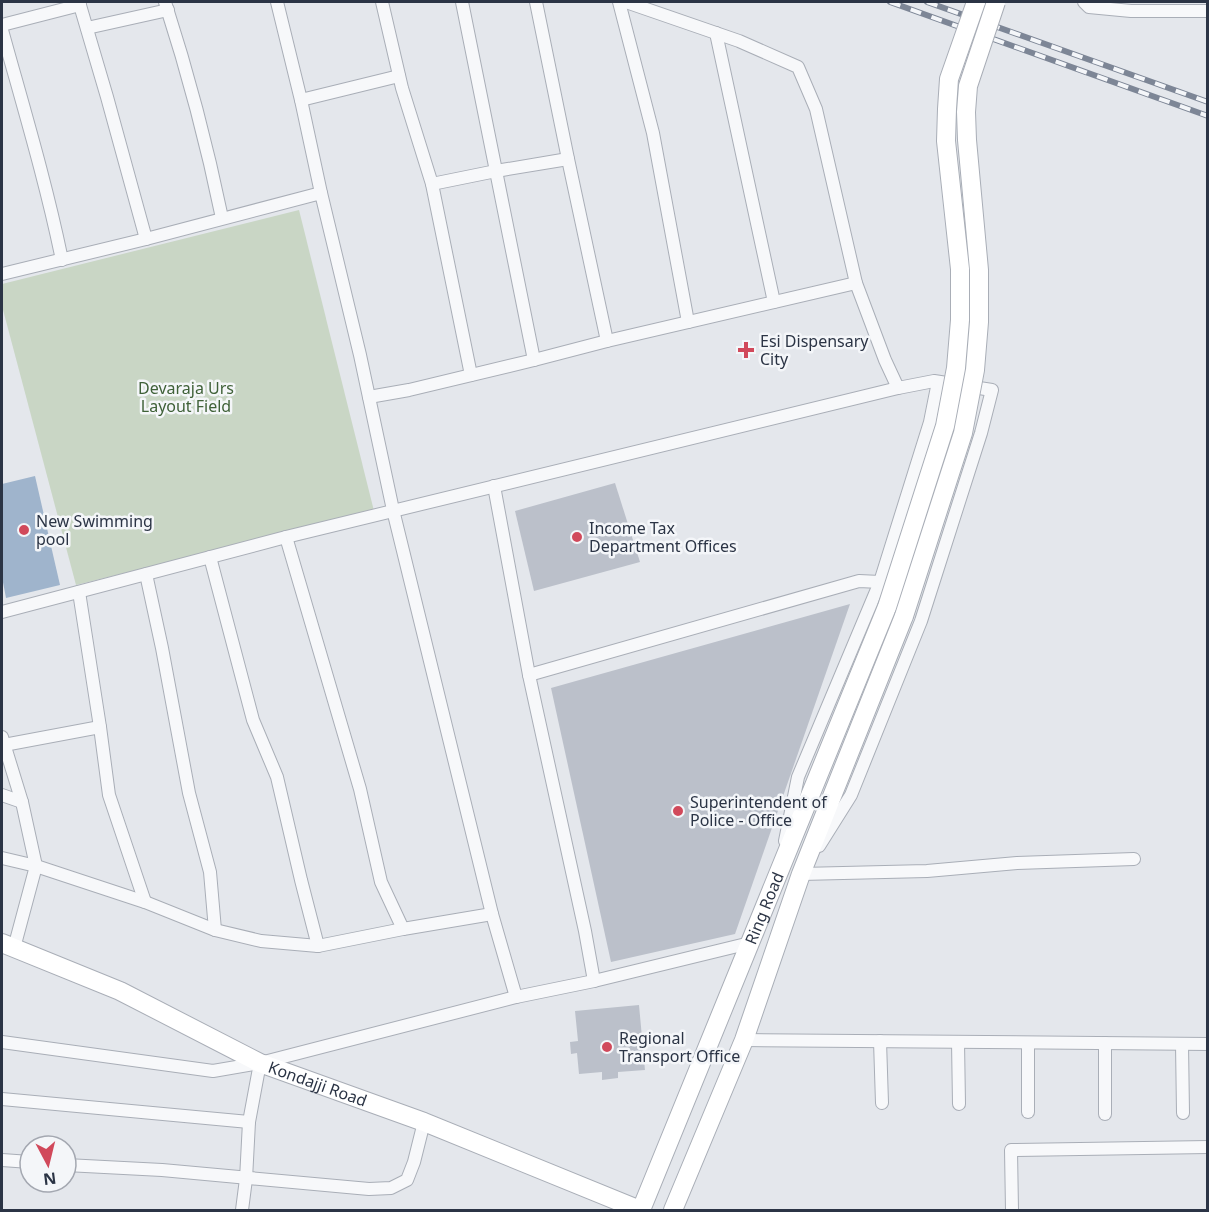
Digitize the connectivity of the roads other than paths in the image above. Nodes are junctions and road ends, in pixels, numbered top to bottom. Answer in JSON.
{"nodes":[{"id":1,"x":277,"y":2,"type":"edge"},
{"id":2,"x":382,"y":2,"type":"edge"},
{"id":3,"x":462,"y":2,"type":"edge"},
{"id":4,"x":537,"y":2,"type":"edge"},
{"id":5,"x":619,"y":2,"type":"edge"},
{"id":6,"x":626,"y":2,"type":"edge"},
{"id":7,"x":976,"y":2,"type":"edge"},
{"id":8,"x":996,"y":2,"type":"edge"},
{"id":9,"x":1084,"y":2,"type":"edge"},
{"id":10,"x":79,"y":3,"type":"edge"},
{"id":11,"x":166,"y":6,"type":"edge"},
{"id":12,"x":1208,"y":11,"type":"edge"},
{"id":13,"x":2,"y":25,"type":"edge"},
{"id":14,"x":87,"y":28,"type":"junction"},
{"id":15,"x":2,"y":30,"type":"edge"},
{"id":16,"x":716,"y":33,"type":"junction"},
{"id":17,"x":7,"y":69,"type":"edge"},
{"id":18,"x":399,"y":76,"type":"junction"},
{"id":19,"x":301,"y":100,"type":"junction"},
{"id":20,"x":568,"y":159,"type":"junction"},
{"id":21,"x":496,"y":171,"type":"junction"},
{"id":22,"x":432,"y":184,"type":"junction"},
{"id":23,"x":321,"y":193,"type":"junction"},
{"id":24,"x":222,"y":218,"type":"junction"},
{"id":25,"x":147,"y":238,"type":"junction"},
{"id":26,"x":62,"y":260,"type":"junction"},
{"id":27,"x":2,"y":274,"type":"edge"},
{"id":28,"x":856,"y":283,"type":"junction"},
{"id":29,"x":774,"y":302,"type":"junction"},
{"id":30,"x":688,"y":322,"type":"junction"},
{"id":31,"x":607,"y":341,"type":"junction"},
{"id":32,"x":534,"y":360,"type":"junction"},
{"id":33,"x":471,"y":375,"type":"junction"},
{"id":34,"x":938,"y":382,"type":"junction"},
{"id":35,"x":898,"y":388,"type":"junction"},
{"id":36,"x":369,"y":397,"type":"junction"},
{"id":37,"x":494,"y":486,"type":"junction"},
{"id":38,"x":393,"y":510,"type":"junction"},
{"id":39,"x":286,"y":537,"type":"junction"},
{"id":40,"x":210,"y":557,"type":"junction"},
{"id":41,"x":146,"y":574,"type":"junction"},
{"id":42,"x":880,"y":582,"type":"junction"},
{"id":43,"x":79,"y":592,"type":"junction"},
{"id":44,"x":2,"y":612,"type":"edge"},
{"id":45,"x":530,"y":675,"type":"junction"},
{"id":46,"x":100,"y":727,"type":"junction"},
{"id":47,"x":3,"y":741,"type":"edge"},
{"id":48,"x":2,"y":795,"type":"edge"},
{"id":49,"x":22,"y":802,"type":"junction"},
{"id":50,"x":2,"y":858,"type":"edge"},
{"id":51,"x":1134,"y":859,"type":"dead end"},
{"id":52,"x":36,"y":866,"type":"junction"},
{"id":53,"x":779,"y":872,"type":"junction"},
{"id":54,"x":801,"y":874,"type":"junction"},
{"id":55,"x":145,"y":902,"type":"junction"},
{"id":56,"x":492,"y":914,"type":"junction"},
{"id":57,"x":403,"y":929,"type":"junction"},
{"id":58,"x":215,"y":930,"type":"junction"},
{"id":59,"x":750,"y":943,"type":"junction"},
{"id":60,"x":8,"y":946,"type":"edge"},
{"id":61,"x":318,"y":946,"type":"junction"},
{"id":62,"x":594,"y":981,"type":"junction"},
{"id":63,"x":516,"y":997,"type":"junction"},
{"id":64,"x":744,"y":1040,"type":"junction"},
{"id":65,"x":880,"y":1041,"type":"junction"},
{"id":66,"x":2,"y":1042,"type":"edge"},
{"id":67,"x":958,"y":1042,"type":"junction"},
{"id":68,"x":1028,"y":1043,"type":"junction"},
{"id":69,"x":1105,"y":1043,"type":"junction"},
{"id":70,"x":1182,"y":1044,"type":"junction"},
{"id":71,"x":1208,"y":1044,"type":"edge"},
{"id":72,"x":260,"y":1063,"type":"junction"},
{"id":73,"x":2,"y":1099,"type":"edge"},
{"id":74,"x":882,"y":1103,"type":"dead end"},
{"id":75,"x":959,"y":1104,"type":"dead end"},
{"id":76,"x":1028,"y":1112,"type":"dead end"},
{"id":77,"x":1183,"y":1113,"type":"dead end"},
{"id":78,"x":1105,"y":1114,"type":"dead end"},
{"id":79,"x":249,"y":1122,"type":"junction"},
{"id":80,"x":424,"y":1122,"type":"junction"},
{"id":81,"x":1208,"y":1147,"type":"edge"},
{"id":82,"x":2,"y":1160,"type":"edge"},
{"id":83,"x":18,"y":1161,"type":"edge"},
{"id":84,"x":78,"y":1166,"type":"edge"},
{"id":85,"x":246,"y":1179,"type":"junction"},
{"id":86,"x":242,"y":1210,"type":"edge"},
{"id":87,"x":641,"y":1210,"type":"edge"},
{"id":88,"x":673,"y":1210,"type":"edge"},
{"id":89,"x":1012,"y":1210,"type":"edge"}],
"edges":[{"from":1,"to":19,"type":"street"},
{"from":2,"to":18,"type":"street"},
{"from":3,"to":21,"type":"street"},
{"from":4,"to":20,"type":"street"},
{"from":5,"to":30,"type":"street"},
{"from":6,"to":16,"type":"street"},
{"from":7,"to":53,"type":"main road","name":"Ring Road","bridge":true},
{"from":8,"to":54,"type":"main road","bridge":true},
{"from":9,"to":12,"type":"street"},
{"from":10,"to":13,"type":"street"},
{"from":10,"to":14,"type":"street"},
{"from":11,"to":14,"type":"street"},
{"from":11,"to":24,"type":"street"},
{"from":14,"to":25,"type":"street"},
{"from":15,"to":17,"type":"street"},
{"from":16,"to":28,"type":"street"},
{"from":16,"to":29,"type":"street"},
{"from":17,"to":26,"type":"street"},
{"from":18,"to":19,"type":"street"},
{"from":18,"to":22,"type":"street"},
{"from":19,"to":23,"type":"street"},
{"from":20,"to":21,"type":"street"},
{"from":20,"to":31,"type":"street"},
{"from":21,"to":22,"type":"street"},
{"from":21,"to":32,"type":"street"},
{"from":22,"to":33,"type":"street"},
{"from":23,"to":24,"type":"street"},
{"from":23,"to":36,"type":"street"},
{"from":24,"to":25,"type":"street"},
{"from":25,"to":26,"type":"street"},
{"from":26,"to":27,"type":"street"},
{"from":28,"to":29,"type":"street"},
{"from":28,"to":35,"type":"street"},
{"from":29,"to":30,"type":"street"},
{"from":30,"to":31,"type":"street"},
{"from":31,"to":32,"type":"street"},
{"from":32,"to":33,"type":"street"},
{"from":33,"to":36,"type":"street"},
{"from":34,"to":35,"type":"street"},
{"from":34,"to":42,"type":"street"},
{"from":34,"to":54,"type":"street"},
{"from":35,"to":37,"type":"street"},
{"from":36,"to":38,"type":"street"},
{"from":37,"to":38,"type":"street"},
{"from":37,"to":45,"type":"street"},
{"from":38,"to":39,"type":"street"},
{"from":38,"to":56,"type":"street"},
{"from":39,"to":40,"type":"street"},
{"from":39,"to":57,"type":"street"},
{"from":40,"to":41,"type":"street"},
{"from":40,"to":61,"type":"street"},
{"from":41,"to":43,"type":"street"},
{"from":41,"to":58,"type":"street"},
{"from":42,"to":45,"type":"street"},
{"from":42,"to":53,"type":"street"},
{"from":43,"to":44,"type":"street"},
{"from":43,"to":46,"type":"street"},
{"from":45,"to":62,"type":"street"},
{"from":46,"to":47,"type":"street"},
{"from":46,"to":55,"type":"street"},
{"from":47,"to":49,"type":"street"},
{"from":48,"to":49,"type":"street"},
{"from":49,"to":52,"type":"street"},
{"from":50,"to":52,"type":"street"},
{"from":51,"to":54,"type":"street"},
{"from":52,"to":55,"type":"street"},
{"from":52,"to":60,"type":"street"},
{"from":53,"to":59,"type":"main road","name":"Ring Road"},
{"from":54,"to":64,"type":"main road"},
{"from":55,"to":58,"type":"street"},
{"from":56,"to":57,"type":"street"},
{"from":56,"to":63,"type":"street"},
{"from":57,"to":61,"type":"street"},
{"from":58,"to":61,"type":"street"},
{"from":59,"to":62,"type":"street"},
{"from":59,"to":87,"type":"main road","name":"Ring Road"},
{"from":60,"to":72,"type":"main road","name":"Kondajji Road"},
{"from":62,"to":63,"type":"street"},
{"from":63,"to":72,"type":"street"},
{"from":64,"to":65,"type":"street"},
{"from":64,"to":88,"type":"main road"},
{"from":65,"to":67,"type":"street"},
{"from":65,"to":74,"type":"street"},
{"from":66,"to":72,"type":"street"},
{"from":67,"to":68,"type":"street"},
{"from":67,"to":75,"type":"street"},
{"from":68,"to":69,"type":"street"},
{"from":68,"to":76,"type":"street"},
{"from":69,"to":70,"type":"street"},
{"from":69,"to":78,"type":"street"},
{"from":70,"to":71,"type":"street"},
{"from":70,"to":77,"type":"street"},
{"from":72,"to":79,"type":"street"},
{"from":72,"to":80,"type":"main road","name":"Kondajji Road"},
{"from":73,"to":79,"type":"street"},
{"from":79,"to":85,"type":"street"},
{"from":80,"to":85,"type":"street"},
{"from":80,"to":87,"type":"main road","name":"Kondajji Road"},
{"from":81,"to":89,"type":"street"},
{"from":82,"to":83,"type":"street"},
{"from":84,"to":85,"type":"street"},
{"from":85,"to":86,"type":"street"}]}
